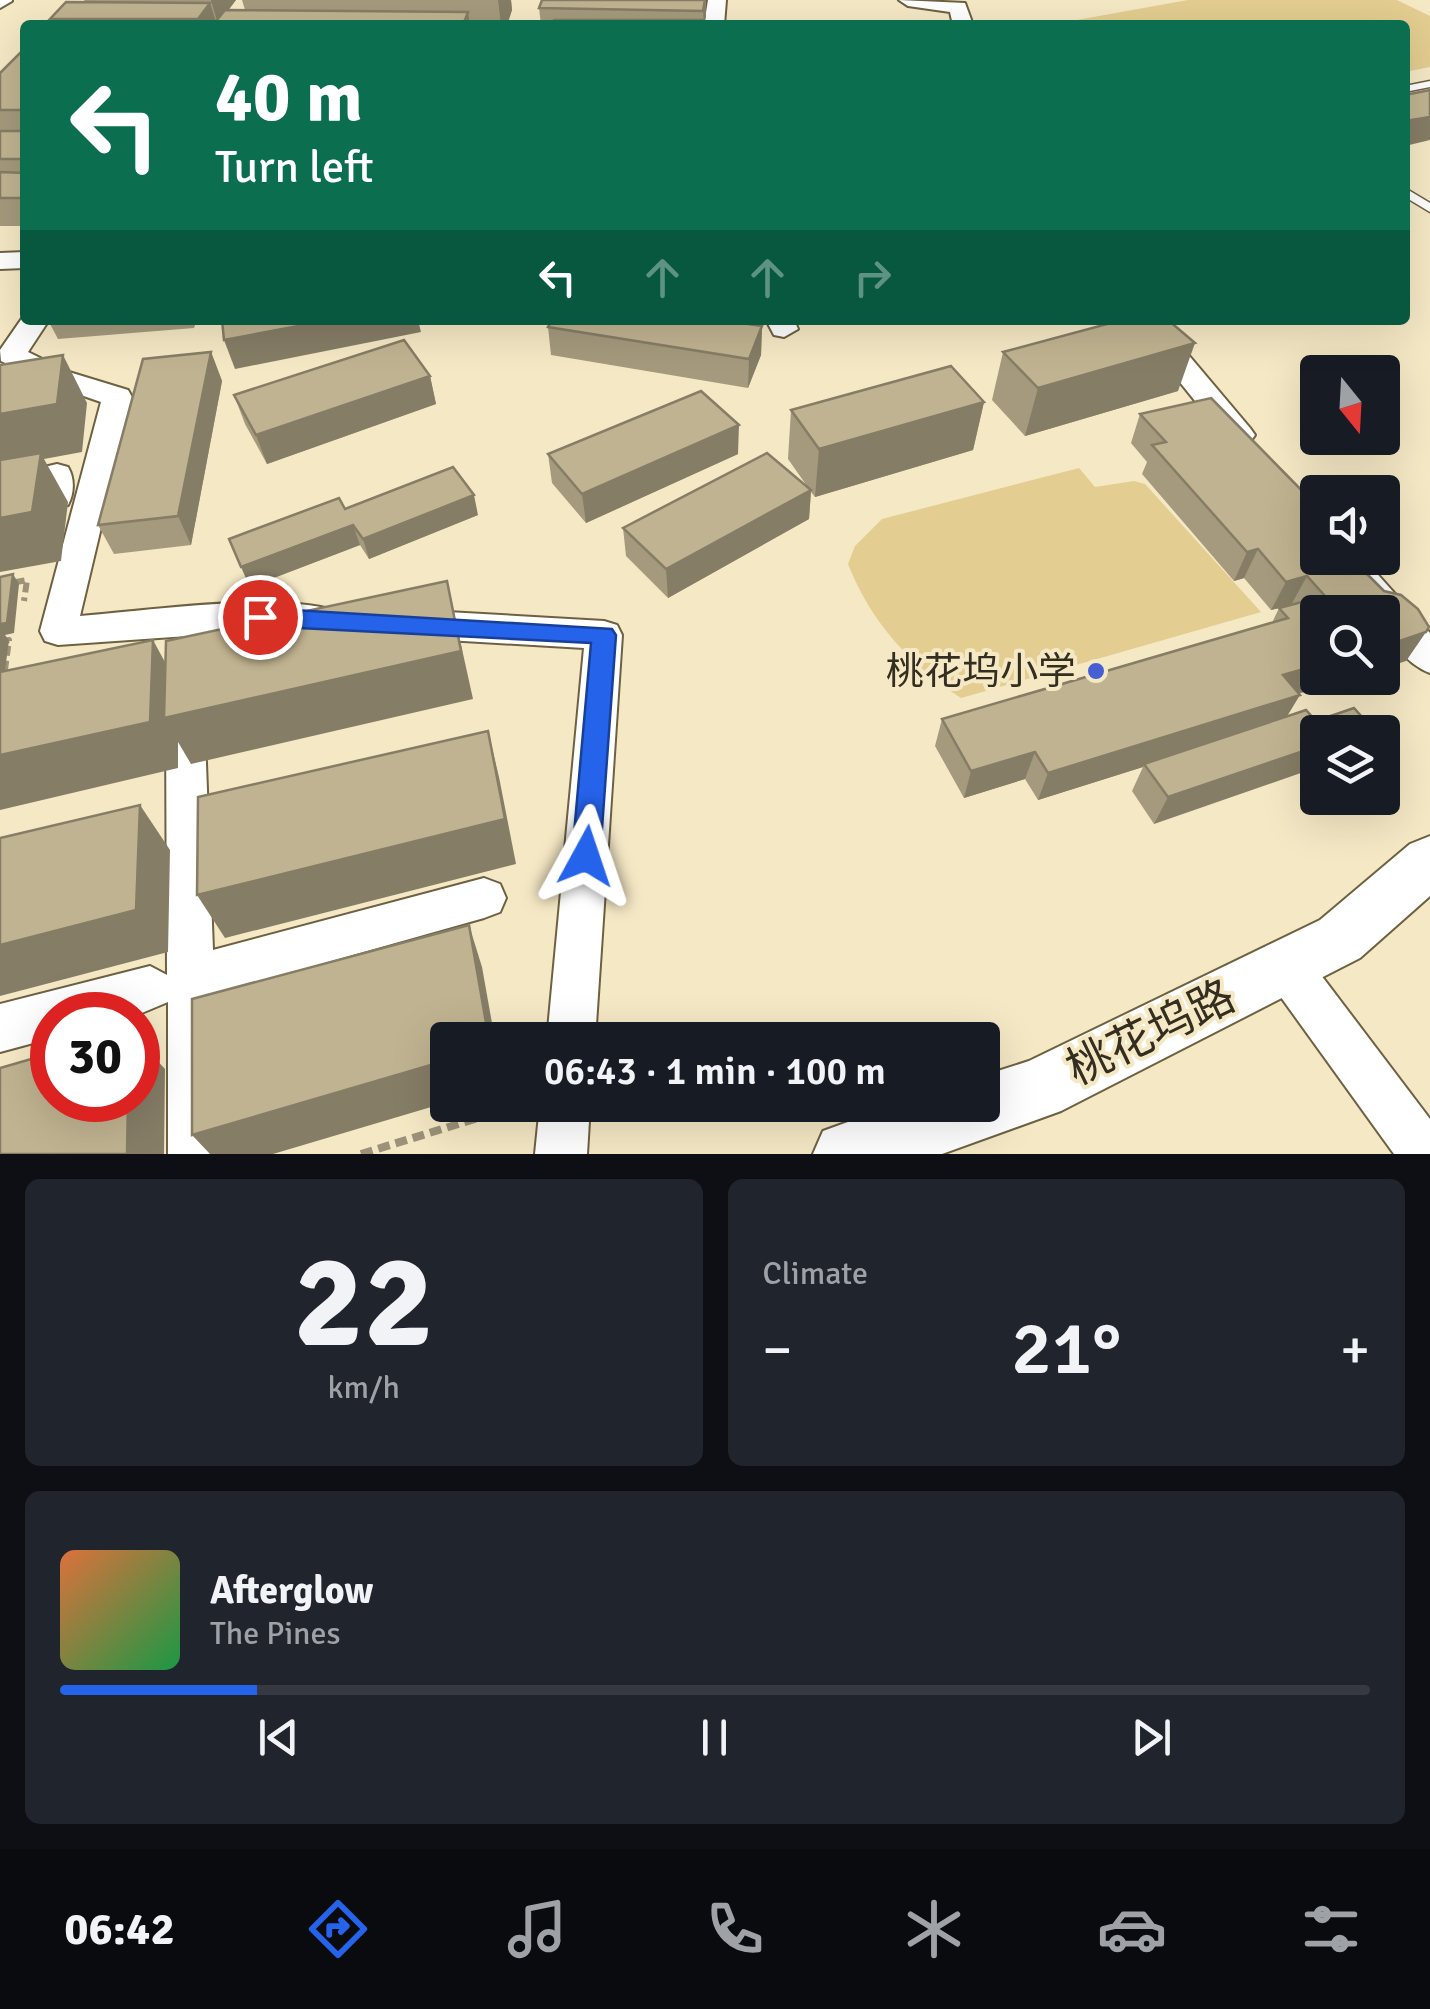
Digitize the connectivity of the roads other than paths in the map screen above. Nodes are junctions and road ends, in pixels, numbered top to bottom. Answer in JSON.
{"nodes":[{"id":1,"x":908,"y":0,"type":"edge"},
{"id":2,"x":962,"y":20,"type":"edge"},
{"id":3,"x":32,"y":325,"type":"edge"},
{"id":4,"x":1148,"y":325,"type":"edge"},
{"id":5,"x":1256,"y":455,"type":"edge"},
{"id":6,"x":1359,"y":575,"type":"edge"},
{"id":7,"x":1430,"y":658,"type":"edge"},
{"id":8,"x":184,"y":672,"type":"edge"},
{"id":9,"x":1430,"y":862,"type":"edge"},
{"id":10,"x":484,"y":898,"type":"dead end"},
{"id":11,"x":1286,"y":966,"type":"junction"},
{"id":12,"x":171,"y":983,"type":"junction"},
{"id":13,"x":572,"y":1022,"type":"edge"},
{"id":14,"x":0,"y":1028,"type":"edge"},
{"id":15,"x":564,"y":1122,"type":"edge"},
{"id":16,"x":194,"y":1154,"type":"edge"},
{"id":17,"x":561,"y":1154,"type":"edge"},
{"id":18,"x":846,"y":1154,"type":"edge"},
{"id":19,"x":1425,"y":1154,"type":"edge"}],
"edges":[{"from":1,"to":2,"type":"street"},
{"from":3,"to":13,"type":"street"},
{"from":4,"to":5,"type":"street"},
{"from":6,"to":7,"type":"street"},
{"from":8,"to":12,"type":"street"},
{"from":9,"to":11,"type":"street","name":"桃花坞路"},
{"from":10,"to":12,"type":"street"},
{"from":11,"to":18,"type":"street","name":"桃花坞路"},
{"from":11,"to":19,"type":"street"},
{"from":12,"to":14,"type":"street"},
{"from":12,"to":16,"type":"street"},
{"from":15,"to":17,"type":"street"}]}
